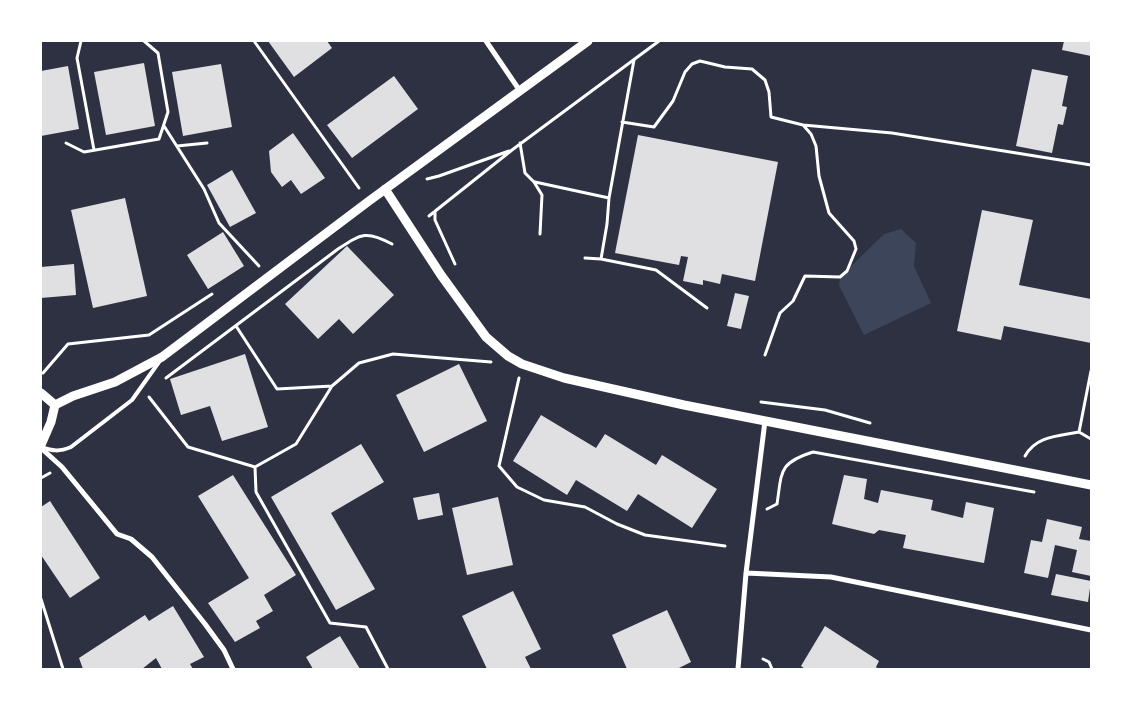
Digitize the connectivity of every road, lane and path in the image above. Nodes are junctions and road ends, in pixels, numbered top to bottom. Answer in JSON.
{"nodes":[{"id":1,"x":81,"y":41,"type":"edge"},
{"id":2,"x":144,"y":41,"type":"edge"},
{"id":3,"x":254,"y":41,"type":"edge"},
{"id":4,"x":486,"y":41,"type":"edge"},
{"id":5,"x":588,"y":41,"type":"edge"},
{"id":6,"x":659,"y":41,"type":"edge"},
{"id":7,"x":634,"y":59,"type":"junction"},
{"id":8,"x":520,"y":91,"type":"junction"},
{"id":9,"x":622,"y":122,"type":"junction"},
{"id":10,"x":164,"y":125,"type":"junction"},
{"id":11,"x":802,"y":125,"type":"junction"},
{"id":12,"x":66,"y":143,"type":"dead end"},
{"id":13,"x":207,"y":143,"type":"dead end"},
{"id":14,"x":520,"y":143,"type":"junction"},
{"id":15,"x":177,"y":146,"type":"junction"},
{"id":16,"x":94,"y":150,"type":"junction"},
{"id":17,"x":512,"y":150,"type":"junction"},
{"id":18,"x":1091,"y":165,"type":"edge"},
{"id":19,"x":421,"y":180,"type":"dead end"},
{"id":20,"x":534,"y":182,"type":"junction"},
{"id":21,"x":385,"y":189,"type":"junction"},
{"id":22,"x":609,"y":198,"type":"junction"},
{"id":23,"x":368,"y":201,"type":"junction"},
{"id":24,"x":435,"y":211,"type":"junction"},
{"id":25,"x":429,"y":216,"type":"dead end"},
{"id":26,"x":540,"y":234,"type":"dead end"},
{"id":27,"x":392,"y":244,"type":"dead end"},
{"id":28,"x":585,"y":258,"type":"dead end"},
{"id":29,"x":602,"y":259,"type":"junction"},
{"id":30,"x":458,"y":270,"type":"dead end"},
{"id":31,"x":269,"y":276,"type":"junction"},
{"id":32,"x":212,"y":294,"type":"dead end"},
{"id":33,"x":707,"y":308,"type":"dead end"},
{"id":34,"x":236,"y":326,"type":"junction"},
{"id":35,"x":765,"y":355,"type":"dead end"},
{"id":36,"x":508,"y":356,"type":"junction"},
{"id":37,"x":162,"y":357,"type":"junction"},
{"id":38,"x":522,"y":364,"type":"junction"},
{"id":39,"x":1091,"y":371,"type":"edge"},
{"id":40,"x":43,"y":373,"type":"dead end"},
{"id":41,"x":161,"y":384,"type":"dead end"},
{"id":42,"x":332,"y":386,"type":"junction"},
{"id":43,"x":155,"y":390,"type":"dead end"},
{"id":44,"x":41,"y":393,"type":"edge"},
{"id":45,"x":149,"y":397,"type":"junction"},
{"id":46,"x":144,"y":402,"type":"dead end"},
{"id":47,"x":758,"y":402,"type":"dead end"},
{"id":48,"x":55,"y":405,"type":"junction"},
{"id":49,"x":765,"y":421,"type":"junction"},
{"id":50,"x":874,"y":425,"type":"dead end"},
{"id":51,"x":1078,"y":432,"type":"junction"},
{"id":52,"x":1091,"y":439,"type":"edge"},
{"id":53,"x":41,"y":447,"type":"edge"},
{"id":54,"x":1025,"y":456,"type":"junction"},
{"id":55,"x":1034,"y":458,"type":"dead end"},
{"id":56,"x":62,"y":466,"type":"junction"},
{"id":57,"x":254,"y":467,"type":"junction"},
{"id":58,"x":1017,"y":470,"type":"junction"},
{"id":59,"x":41,"y":478,"type":"edge"},
{"id":60,"x":1091,"y":485,"type":"edge"},
{"id":61,"x":1043,"y":494,"type":"dead end"},
{"id":62,"x":753,"y":516,"type":"junction"},
{"id":63,"x":725,"y":546,"type":"dead end"},
{"id":64,"x":746,"y":573,"type":"junction"},
{"id":65,"x":41,"y":599,"type":"edge"},
{"id":66,"x":1091,"y":630,"type":"edge"},
{"id":67,"x":762,"y":659,"type":"dead end"},
{"id":68,"x":63,"y":669,"type":"edge"},
{"id":69,"x":233,"y":669,"type":"edge"},
{"id":70,"x":388,"y":669,"type":"edge"},
{"id":71,"x":738,"y":669,"type":"edge"},
{"id":72,"x":772,"y":669,"type":"edge"}],
"edges":[{"from":1,"to":16,"type":"path"},
{"from":2,"to":10,"type":"path"},
{"from":3,"to":23,"type":"path"},
{"from":4,"to":8,"type":"street"},
{"from":5,"to":8,"type":"street"},
{"from":6,"to":7,"type":"path"},
{"from":7,"to":9,"type":"path"},
{"from":7,"to":14,"type":"path"},
{"from":8,"to":21,"type":"street"},
{"from":9,"to":11,"type":"path"},
{"from":9,"to":22,"type":"path"},
{"from":10,"to":15,"type":"path"},
{"from":10,"to":16,"type":"path"},
{"from":11,"to":18,"type":"path"},
{"from":11,"to":35,"type":"path"},
{"from":12,"to":16,"type":"path"},
{"from":13,"to":15,"type":"path"},
{"from":14,"to":17,"type":"path"},
{"from":14,"to":20,"type":"path"},
{"from":15,"to":31,"type":"path"},
{"from":17,"to":19,"type":"path"},
{"from":17,"to":24,"type":"path"},
{"from":20,"to":22,"type":"path"},
{"from":20,"to":26,"type":"path"},
{"from":21,"to":23,"type":"street"},
{"from":21,"to":36,"type":"street"},
{"from":22,"to":29,"type":"path"},
{"from":23,"to":31,"type":"street"},
{"from":24,"to":25,"type":"path"},
{"from":24,"to":30,"type":"path"},
{"from":27,"to":34,"type":"path"},
{"from":28,"to":29,"type":"path"},
{"from":29,"to":33,"type":"path"},
{"from":31,"to":37,"type":"street"},
{"from":32,"to":40,"type":"path"},
{"from":34,"to":41,"type":"path"},
{"from":34,"to":42,"type":"path"},
{"from":36,"to":38,"type":"street"},
{"from":36,"to":42,"type":"path"},
{"from":37,"to":48,"type":"street"},
{"from":37,"to":53,"type":"lane"},
{"from":38,"to":49,"type":"street"},
{"from":38,"to":63,"type":"path"},
{"from":39,"to":51,"type":"path"},
{"from":42,"to":57,"type":"path"},
{"from":43,"to":45,"type":"path"},
{"from":44,"to":48,"type":"street"},
{"from":45,"to":46,"type":"path"},
{"from":45,"to":57,"type":"path"},
{"from":47,"to":50,"type":"path"},
{"from":48,"to":53,"type":"street"},
{"from":49,"to":58,"type":"street"},
{"from":49,"to":62,"type":"street"},
{"from":51,"to":52,"type":"path"},
{"from":51,"to":54,"type":"path"},
{"from":53,"to":56,"type":"street"},
{"from":54,"to":55,"type":"path"},
{"from":54,"to":58,"type":"path"},
{"from":56,"to":59,"type":"path"},
{"from":56,"to":69,"type":"street"},
{"from":57,"to":70,"type":"path"},
{"from":58,"to":60,"type":"street"},
{"from":61,"to":62,"type":"path"},
{"from":62,"to":64,"type":"street"},
{"from":64,"to":66,"type":"street"},
{"from":64,"to":71,"type":"street"},
{"from":65,"to":68,"type":"path"},
{"from":67,"to":72,"type":"path"}]}
